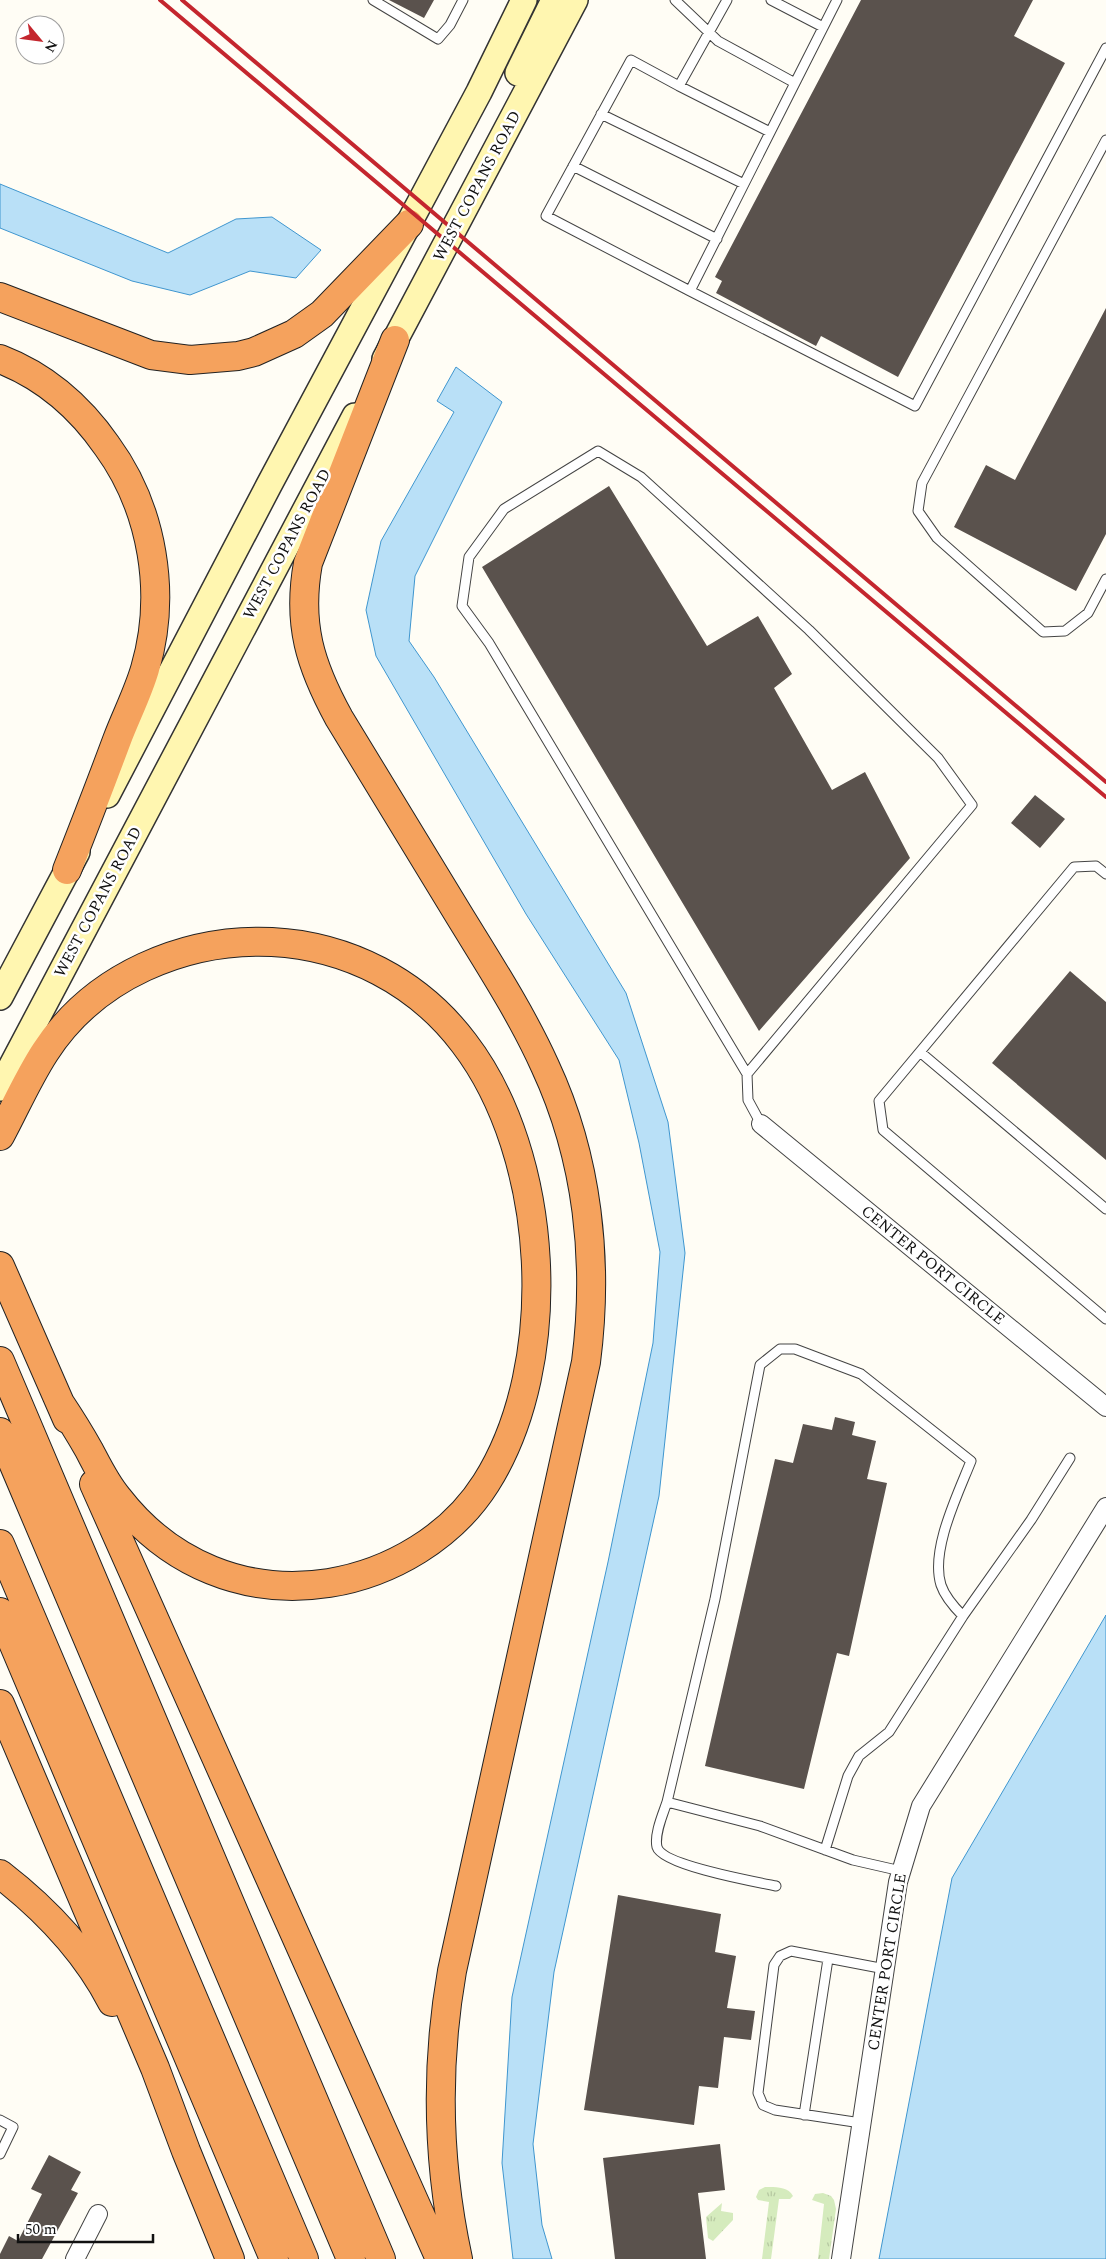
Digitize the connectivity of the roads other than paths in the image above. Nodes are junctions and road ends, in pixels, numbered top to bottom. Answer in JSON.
{"nodes":[{"id":1,"x":373,"y":0,"type":"edge"},
{"id":2,"x":463,"y":0,"type":"edge"},
{"id":3,"x":524,"y":0,"type":"edge"},
{"id":4,"x":554,"y":0,"type":"edge"},
{"id":5,"x":576,"y":0,"type":"edge"},
{"id":6,"x":675,"y":0,"type":"edge"},
{"id":7,"x":727,"y":0,"type":"edge"},
{"id":8,"x":771,"y":0,"type":"edge"},
{"id":9,"x":837,"y":0,"type":"edge"},
{"id":10,"x":823,"y":27,"type":"junction"},
{"id":11,"x":709,"y":33,"type":"junction"},
{"id":12,"x":1106,"y":48,"type":"edge"},
{"id":13,"x":794,"y":83,"type":"junction"},
{"id":14,"x":680,"y":86,"type":"junction"},
{"id":15,"x":601,"y":114,"type":"junction"},
{"id":16,"x":507,"y":129,"type":"junction"},
{"id":17,"x":770,"y":132,"type":"junction"},
{"id":18,"x":1106,"y":140,"type":"edge"},
{"id":19,"x":573,"y":166,"type":"junction"},
{"id":20,"x":744,"y":184,"type":"junction"},
{"id":21,"x":409,"y":224,"type":"junction"},
{"id":22,"x":716,"y":239,"type":"junction"},
{"id":23,"x":690,"y":291,"type":"junction"},
{"id":24,"x":0,"y":297,"type":"edge"},
{"id":25,"x":395,"y":340,"type":"junction"},
{"id":26,"x":0,"y":359,"type":"edge"},
{"id":27,"x":1106,"y":579,"type":"edge"},
{"id":28,"x":67,"y":870,"type":"junction"},
{"id":29,"x":1106,"y":874,"type":"edge"},
{"id":30,"x":0,"y":997,"type":"edge"},
{"id":31,"x":920,"y":1052,"type":"junction"},
{"id":32,"x":746,"y":1074,"type":"junction"},
{"id":33,"x":0,"y":1088,"type":"edge"},
{"id":34,"x":761,"y":1124,"type":"joint"},
{"id":35,"x":0,"y":1136,"type":"edge"},
{"id":36,"x":1106,"y":1209,"type":"edge"},
{"id":37,"x":0,"y":1266,"type":"edge"},
{"id":38,"x":1106,"y":1319,"type":"edge"},
{"id":39,"x":0,"y":1361,"type":"edge"},
{"id":40,"x":60,"y":1403,"type":"junction"},
{"id":41,"x":1106,"y":1407,"type":"edge"},
{"id":42,"x":0,"y":1432,"type":"edge"},
{"id":43,"x":1070,"y":1458,"type":"dead end"},
{"id":44,"x":1106,"y":1507,"type":"edge"},
{"id":45,"x":0,"y":1544,"type":"edge"},
{"id":46,"x":0,"y":1612,"type":"edge"},
{"id":47,"x":963,"y":1616,"type":"junction"},
{"id":48,"x":0,"y":1704,"type":"edge"},
{"id":49,"x":667,"y":1802,"type":"junction"},
{"id":50,"x":825,"y":1850,"type":"junction"},
{"id":51,"x":901,"y":1871,"type":"junction"},
{"id":52,"x":0,"y":1874,"type":"edge"},
{"id":53,"x":776,"y":1886,"type":"dead end"},
{"id":54,"x":828,"y":1959,"type":"junction"},
{"id":55,"x":885,"y":1969,"type":"junction"},
{"id":56,"x":804,"y":2115,"type":"junction"},
{"id":57,"x":0,"y":2120,"type":"edge"},
{"id":58,"x":861,"y":2123,"type":"junction"},
{"id":59,"x":186,"y":2151,"type":"junction"},
{"id":60,"x":0,"y":2154,"type":"edge"},
{"id":61,"x":98,"y":2214,"type":"dead end"},
{"id":62,"x":75,"y":2259,"type":"edge"},
{"id":63,"x":230,"y":2259,"type":"edge"},
{"id":64,"x":274,"y":2259,"type":"edge"},
{"id":65,"x":304,"y":2259,"type":"edge"},
{"id":66,"x":351,"y":2259,"type":"edge"},
{"id":67,"x":381,"y":2259,"type":"edge"},
{"id":68,"x":440,"y":2259,"type":"edge"},
{"id":69,"x":458,"y":2259,"type":"edge"},
{"id":70,"x":841,"y":2259,"type":"edge"}],
"edges":[{"from":1,"to":2,"type":"lane"},
{"from":3,"to":21,"type":"main road"},
{"from":4,"to":16,"type":"main road"},
{"from":5,"to":16,"type":"main road","name":"WEST COPANS ROAD"},
{"from":6,"to":11,"type":"lane"},
{"from":7,"to":11,"type":"lane"},
{"from":8,"to":10,"type":"lane"},
{"from":9,"to":10,"type":"lane"},
{"from":10,"to":13,"type":"lane"},
{"from":11,"to":13,"type":"lane"},
{"from":11,"to":14,"type":"lane"},
{"from":12,"to":23,"type":"lane"},
{"from":13,"to":17,"type":"lane"},
{"from":14,"to":15,"type":"lane"},
{"from":14,"to":17,"type":"lane"},
{"from":15,"to":19,"type":"lane"},
{"from":15,"to":20,"type":"lane"},
{"from":16,"to":25,"type":"main road","name":"WEST COPANS ROAD"},
{"from":17,"to":20,"type":"lane"},
{"from":18,"to":27,"type":"lane"},
{"from":19,"to":22,"type":"lane"},
{"from":19,"to":23,"type":"lane"},
{"from":20,"to":22,"type":"lane"},
{"from":21,"to":24,"type":"highway"},
{"from":21,"to":28,"type":"main road"},
{"from":22,"to":23,"type":"lane"},
{"from":25,"to":33,"type":"main road","name":"WEST COPANS ROAD"},
{"from":25,"to":69,"type":"highway"},
{"from":26,"to":28,"type":"highway"},
{"from":28,"to":30,"type":"main road"},
{"from":29,"to":31,"type":"lane"},
{"from":31,"to":36,"type":"lane"},
{"from":31,"to":38,"type":"lane"},
{"from":32,"to":32,"type":"lane"},
{"from":32,"to":34,"type":"lane"},
{"from":34,"to":41,"type":"street","name":"CENTER PORT CIRCLE"},
{"from":35,"to":40,"type":"highway"},
{"from":37,"to":40,"type":"highway"},
{"from":39,"to":67,"type":"highway"},
{"from":40,"to":68,"type":"highway"},
{"from":42,"to":66,"type":"highway"},
{"from":43,"to":47,"type":"lane"},
{"from":44,"to":51,"type":"street","name":"CENTER PORT CIRCLE"},
{"from":45,"to":65,"type":"highway"},
{"from":46,"to":64,"type":"highway"},
{"from":47,"to":49,"type":"lane"},
{"from":47,"to":50,"type":"lane"},
{"from":48,"to":59,"type":"highway"},
{"from":49,"to":50,"type":"lane"},
{"from":49,"to":53,"type":"lane"},
{"from":50,"to":51,"type":"lane"},
{"from":51,"to":55,"type":"street","name":"CENTER PORT CIRCLE"},
{"from":52,"to":59,"type":"highway"},
{"from":54,"to":55,"type":"lane"},
{"from":54,"to":56,"type":"lane"},
{"from":54,"to":56,"type":"lane"},
{"from":55,"to":58,"type":"street","name":"CENTER PORT CIRCLE"},
{"from":56,"to":58,"type":"lane"},
{"from":57,"to":60,"type":"lane"},
{"from":58,"to":70,"type":"street","name":"CENTER PORT CIRCLE"},
{"from":59,"to":63,"type":"highway"},
{"from":61,"to":62,"type":"street"}]}
